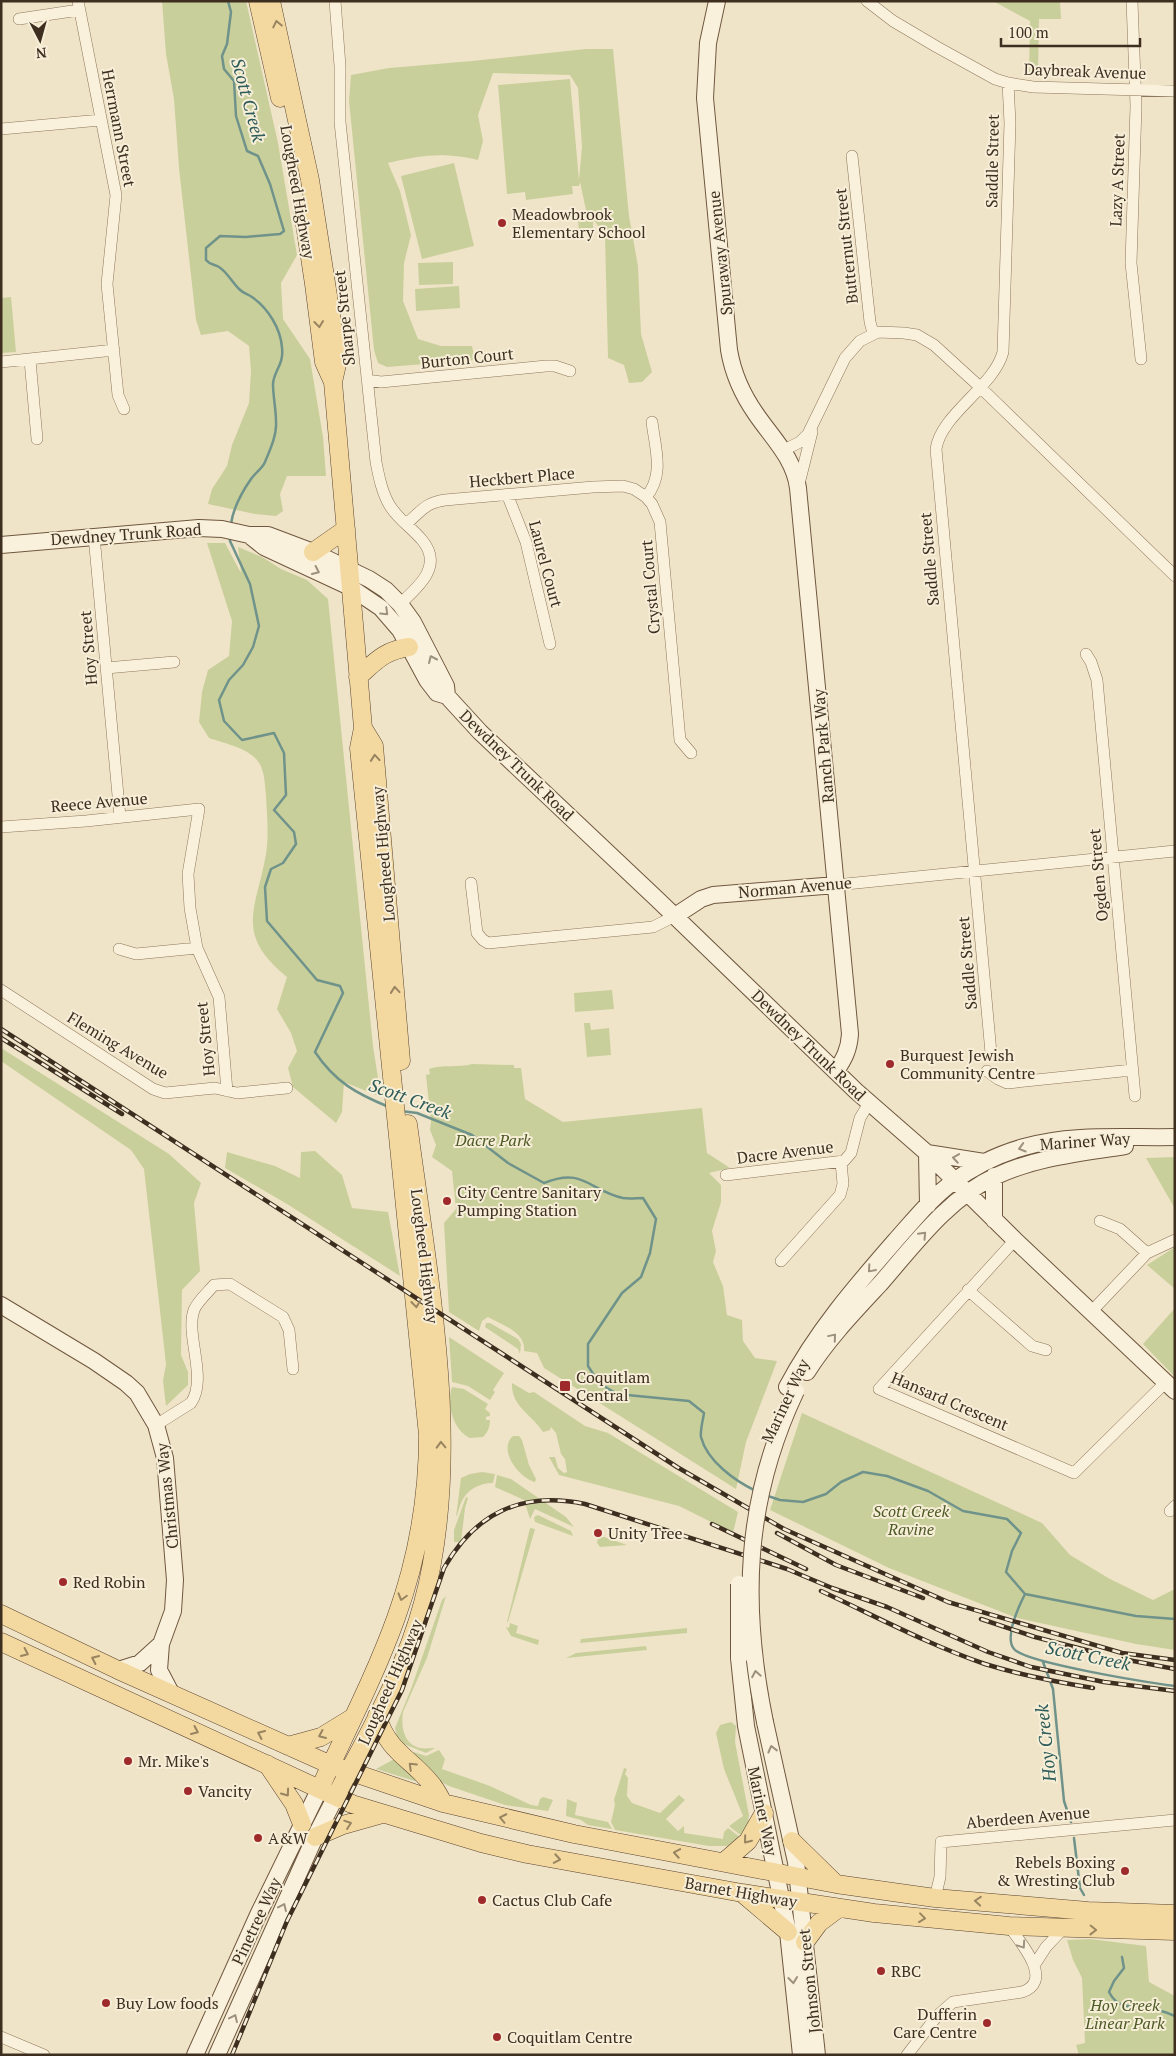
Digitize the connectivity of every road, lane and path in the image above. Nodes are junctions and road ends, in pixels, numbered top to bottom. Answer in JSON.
{"nodes":[{"id":1,"x":258,"y":1,"type":"edge"},
{"id":2,"x":272,"y":1,"type":"edge"},
{"id":3,"x":335,"y":1,"type":"edge"},
{"id":4,"x":717,"y":1,"type":"edge"},
{"id":5,"x":1132,"y":1,"type":"edge"},
{"id":6,"x":875,"y":4,"type":"edge"},
{"id":7,"x":78,"y":6,"type":"edge"},
{"id":8,"x":19,"y":19,"type":"dead end"},
{"id":9,"x":1008,"y":83,"type":"junction"},
{"id":10,"x":1136,"y":90,"type":"junction"},
{"id":11,"x":1175,"y":91,"type":"edge"},
{"id":12,"x":101,"y":120,"type":"junction"},
{"id":13,"x":1,"y":129,"type":"edge"},
{"id":14,"x":852,"y":156,"type":"dead end"},
{"id":15,"x":873,"y":333,"type":"junction"},
{"id":16,"x":114,"y":350,"type":"junction"},
{"id":17,"x":1141,"y":359,"type":"dead end"},
{"id":18,"x":30,"y":360,"type":"junction"},
{"id":19,"x":1,"y":362,"type":"edge"},
{"id":20,"x":570,"y":371,"type":"dead end"},
{"id":21,"x":366,"y":380,"type":"junction"},
{"id":22,"x":333,"y":382,"type":"junction"},
{"id":23,"x":980,"y":387,"type":"junction"},
{"id":24,"x":124,"y":409,"type":"dead end"},
{"id":25,"x":816,"y":419,"type":"junction"},
{"id":26,"x":652,"y":422,"type":"dead end"},
{"id":27,"x":37,"y":439,"type":"dead end"},
{"id":28,"x":784,"y":450,"type":"junction"},
{"id":29,"x":798,"y":488,"type":"junction"},
{"id":30,"x":507,"y":494,"type":"junction"},
{"id":31,"x":646,"y":497,"type":"junction"},
{"id":32,"x":406,"y":524,"type":"junction"},
{"id":33,"x":346,"y":529,"type":"junction"},
{"id":34,"x":248,"y":534,"type":"junction"},
{"id":35,"x":94,"y":536,"type":"junction"},
{"id":36,"x":1,"y":545,"type":"edge"},
{"id":37,"x":313,"y":552,"type":"junction"},
{"id":38,"x":349,"y":568,"type":"junction"},
{"id":39,"x":1175,"y":576,"type":"edge"},
{"id":40,"x":350,"y":587,"type":"junction"},
{"id":41,"x":400,"y":604,"type":"junction"},
{"id":42,"x":550,"y":644,"type":"dead end"},
{"id":43,"x":409,"y":647,"type":"junction"},
{"id":44,"x":1086,"y":654,"type":"dead end"},
{"id":45,"x":174,"y":662,"type":"dead end"},
{"id":46,"x":106,"y":668,"type":"junction"},
{"id":47,"x":358,"y":677,"type":"junction"},
{"id":48,"x":447,"y":696,"type":"junction"},
{"id":49,"x":691,"y":753,"type":"dead end"},
{"id":50,"x":199,"y":809,"type":"joint"},
{"id":51,"x":120,"y":817,"type":"junction"},
{"id":52,"x":1,"y":826,"type":"edge"},
{"id":53,"x":1175,"y":851,"type":"edge"},
{"id":54,"x":1113,"y":857,"type":"junction"},
{"id":55,"x":974,"y":871,"type":"junction"},
{"id":56,"x":471,"y":883,"type":"dead end"},
{"id":57,"x":836,"y":884,"type":"junction"},
{"id":58,"x":674,"y":916,"type":"junction"},
{"id":59,"x":197,"y":948,"type":"junction"},
{"id":60,"x":119,"y":949,"type":"dead end"},
{"id":61,"x":1,"y":990,"type":"edge"},
{"id":62,"x":991,"y":1053,"type":"dead end"},
{"id":63,"x":1132,"y":1070,"type":"junction"},
{"id":64,"x":987,"y":1071,"type":"dead end"},
{"id":65,"x":836,"y":1072,"type":"junction"},
{"id":66,"x":287,"y":1088,"type":"dead end"},
{"id":67,"x":227,"y":1091,"type":"junction"},
{"id":68,"x":1135,"y":1096,"type":"dead end"},
{"id":69,"x":869,"y":1103,"type":"junction"},
{"id":70,"x":401,"y":1119,"type":"junction"},
{"id":71,"x":1175,"y":1138,"type":"edge"},
{"id":72,"x":927,"y":1153,"type":"junction"},
{"id":73,"x":841,"y":1162,"type":"junction"},
{"id":74,"x":984,"y":1162,"type":"junction"},
{"id":75,"x":726,"y":1175,"type":"dead end"},
{"id":76,"x":994,"y":1176,"type":"junction"},
{"id":77,"x":954,"y":1181,"type":"junction"},
{"id":78,"x":966,"y":1193,"type":"junction"},
{"id":79,"x":928,"y":1205,"type":"junction"},
{"id":80,"x":994,"y":1220,"type":"junction"},
{"id":81,"x":1100,"y":1221,"type":"dead end"},
{"id":82,"x":1014,"y":1240,"type":"junction"},
{"id":83,"x":1175,"y":1240,"type":"edge"},
{"id":84,"x":1147,"y":1253,"type":"junction"},
{"id":85,"x":782,"y":1261,"type":"dead end"},
{"id":86,"x":968,"y":1290,"type":"junction"},
{"id":87,"x":1,"y":1305,"type":"edge"},
{"id":88,"x":1092,"y":1312,"type":"junction"},
{"id":89,"x":1046,"y":1350,"type":"dead end"},
{"id":90,"x":293,"y":1369,"type":"dead end"},
{"id":91,"x":1170,"y":1386,"type":"edge"},
{"id":92,"x":792,"y":1389,"type":"junction"},
{"id":93,"x":156,"y":1425,"type":"junction"},
{"id":94,"x":1,"y":1614,"type":"edge"},
{"id":95,"x":1,"y":1642,"type":"edge"},
{"id":96,"x":161,"y":1644,"type":"junction"},
{"id":97,"x":118,"y":1670,"type":"junction"},
{"id":98,"x":171,"y":1694,"type":"junction"},
{"id":99,"x":377,"y":1716,"type":"junction"},
{"id":100,"x":352,"y":1718,"type":"junction"},
{"id":101,"x":288,"y":1746,"type":"junction"},
{"id":102,"x":267,"y":1764,"type":"junction"},
{"id":103,"x":331,"y":1765,"type":"junction"},
{"id":104,"x":348,"y":1772,"type":"junction"},
{"id":105,"x":320,"y":1788,"type":"junction"},
{"id":106,"x":336,"y":1796,"type":"junction"},
{"id":107,"x":443,"y":1803,"type":"junction"},
{"id":108,"x":764,"y":1813,"type":"junction"},
{"id":109,"x":382,"y":1814,"type":"junction"},
{"id":110,"x":1175,"y":1820,"type":"edge"},
{"id":111,"x":302,"y":1824,"type":"junction"},
{"id":112,"x":315,"y":1836,"type":"junction"},
{"id":113,"x":792,"y":1841,"type":"junction"},
{"id":114,"x":725,"y":1861,"type":"junction"},
{"id":115,"x":776,"y":1872,"type":"junction"},
{"id":116,"x":798,"y":1877,"type":"junction"},
{"id":117,"x":836,"y":1884,"type":"junction"},
{"id":118,"x":742,"y":1893,"type":"junction"},
{"id":119,"x":935,"y":1898,"type":"junction"},
{"id":120,"x":782,"y":1899,"type":"junction"},
{"id":121,"x":800,"y":1902,"type":"junction"},
{"id":122,"x":839,"y":1908,"type":"junction"},
{"id":123,"x":1175,"y":1914,"type":"edge"},
{"id":124,"x":1009,"y":1926,"type":"junction"},
{"id":125,"x":1063,"y":1929,"type":"junction"},
{"id":126,"x":788,"y":1932,"type":"junction"},
{"id":127,"x":1175,"y":1932,"type":"edge"},
{"id":128,"x":805,"y":1942,"type":"junction"},
{"id":129,"x":1035,"y":1964,"type":"junction"},
{"id":130,"x":1,"y":2036,"type":"edge"},
{"id":131,"x":44,"y":2055,"type":"edge"},
{"id":132,"x":194,"y":2055,"type":"edge"},
{"id":133,"x":217,"y":2055,"type":"edge"},
{"id":134,"x":801,"y":2055,"type":"edge"},
{"id":135,"x":817,"y":2055,"type":"edge"},
{"id":136,"x":907,"y":2055,"type":"edge"}],
"edges":[{"from":1,"to":22,"type":"main road","name":"Lougheed Highway","one_way":true},
{"from":22,"to":2,"type":"main road","name":"Lougheed Highway","one_way":true},
{"from":3,"to":21,"type":"street","name":"Sharpe Street"},
{"from":4,"to":28,"type":"main road","name":"Spuraway Avenue"},
{"from":5,"to":10,"type":"street","name":"Lazy A Street"},
{"from":6,"to":9,"type":"street","name":"Daybreak Avenue"},
{"from":7,"to":8,"type":"street"},
{"from":7,"to":12,"type":"street","name":"Herrmann Street"},
{"from":9,"to":10,"type":"street","name":"Daybreak Avenue"},
{"from":9,"to":23,"type":"street","name":"Saddle Street"},
{"from":10,"to":11,"type":"street","name":"Daybreak Avenue"},
{"from":10,"to":17,"type":"street","name":"Lazy A Street"},
{"from":12,"to":13,"type":"street"},
{"from":12,"to":16,"type":"street","name":"Herrmann Street"},
{"from":14,"to":15,"type":"street","name":"Butternut Street"},
{"from":15,"to":23,"type":"street"},
{"from":15,"to":25,"type":"street","name":"Ranch Park Way"},
{"from":16,"to":18,"type":"street"},
{"from":16,"to":24,"type":"street","name":"Herrmann Street"},
{"from":18,"to":19,"type":"street"},
{"from":18,"to":27,"type":"street"},
{"from":20,"to":21,"type":"street","name":"Burton Court"},
{"from":21,"to":32,"type":"street","name":"Sharpe Street"},
{"from":22,"to":33,"type":"main road","name":"Lougheed Highway"},
{"from":23,"to":39,"type":"street"},
{"from":23,"to":55,"type":"street","name":"Saddle Street"},
{"from":25,"to":28,"type":"street","name":"Ranch Park Way"},
{"from":25,"to":29,"type":"street","name":"Ranch Park Way"},
{"from":26,"to":31,"type":"street"},
{"from":28,"to":29,"type":"main road","name":"Spuraway Avenue"},
{"from":29,"to":57,"type":"main road","name":"Ranch Park Way"},
{"from":30,"to":31,"type":"street","name":"Heckbert Place"},
{"from":30,"to":32,"type":"street","name":"Heckbert Place"},
{"from":30,"to":42,"type":"street","name":"Laurel Court"},
{"from":31,"to":49,"type":"street","name":"Crystal Court"},
{"from":32,"to":41,"type":"street","name":"Sharpe Street"},
{"from":33,"to":37,"type":"main road"},
{"from":33,"to":38,"type":"main road","name":"Lougheed Highway"},
{"from":34,"to":35,"type":"main road","name":"Dewdney Trunk Road"},
{"from":34,"to":37,"type":"main road","name":"Dewdney Trunk Road"},
{"from":34,"to":40,"type":"main road","name":"Dewdney Trunk Road","one_way":true},
{"from":35,"to":36,"type":"main road","name":"Dewdney Trunk Road"},
{"from":35,"to":46,"type":"street","name":"Hoy Street"},
{"from":37,"to":38,"type":"main road","name":"Dewdney Trunk Road"},
{"from":38,"to":40,"type":"main road","name":"Lougheed Highway"},
{"from":38,"to":41,"type":"main road","name":"Dewdney Trunk Road"},
{"from":40,"to":43,"type":"main road","name":"Dewdney Trunk Road","one_way":true},
{"from":40,"to":47,"type":"main road","name":"Lougheed Highway"},
{"from":48,"to":41,"type":"main road","name":"Dewdney Trunk Road","one_way":true},
{"from":43,"to":47,"type":"main road"},
{"from":43,"to":48,"type":"main road","name":"Dewdney Trunk Road"},
{"from":44,"to":54,"type":"street","name":"Ogden Street"},
{"from":45,"to":46,"type":"street"},
{"from":46,"to":51,"type":"street","name":"Hoy Street"},
{"from":47,"to":70,"type":"main road","name":"Lougheed Highway"},
{"from":48,"to":58,"type":"main road","name":"Dewdney Trunk Road"},
{"from":50,"to":51,"type":"street","name":"Reece Avenue"},
{"from":50,"to":59,"type":"street","name":"Hoy Street"},
{"from":51,"to":52,"type":"street","name":"Reece Avenue"},
{"from":53,"to":54,"type":"street","name":"Norman Avenue"},
{"from":54,"to":55,"type":"street","name":"Norman Avenue"},
{"from":54,"to":63,"type":"street","name":"Ogden Street"},
{"from":55,"to":57,"type":"street","name":"Norman Avenue"},
{"from":55,"to":62,"type":"street","name":"Saddle Street"},
{"from":56,"to":58,"type":"street","name":"Norman Avenue"},
{"from":57,"to":58,"type":"main road","name":"Norman Avenue"},
{"from":57,"to":65,"type":"main road","name":"Ranch Park Way"},
{"from":58,"to":65,"type":"main road","name":"Dewdney Trunk Road"},
{"from":59,"to":60,"type":"street"},
{"from":59,"to":67,"type":"street","name":"Hoy Street"},
{"from":61,"to":67,"type":"street","name":"Fleming Avenue"},
{"from":63,"to":64,"type":"street"},
{"from":63,"to":68,"type":"street","name":"Ogden Street"},
{"from":65,"to":69,"type":"main road","name":"Dewdney Trunk Road"},
{"from":66,"to":67,"type":"street","name":"Fleming Avenue"},
{"from":69,"to":72,"type":"main road","name":"Dewdney Trunk Road"},
{"from":69,"to":73,"type":"street","name":"Dacre Avenue"},
{"from":99,"to":70,"type":"main road","name":"Lougheed Highway","one_way":true},
{"from":70,"to":100,"type":"main road","name":"Lougheed Highway","one_way":true},
{"from":71,"to":74,"type":"main road","name":"Mariner Way","one_way":true},
{"from":71,"to":76,"type":"main road","name":"Mariner Way"},
{"from":74,"to":72,"type":"main road","one_way":true},
{"from":72,"to":77,"type":"main road","name":"Dewdney Trunk Road"},
{"from":72,"to":79,"type":"main road"},
{"from":73,"to":75,"type":"street","name":"Dacre Avenue"},
{"from":73,"to":85,"type":"street"},
{"from":74,"to":77,"type":"main road","name":"Mariner Way"},
{"from":76,"to":78,"type":"main road","name":"Mariner Way"},
{"from":76,"to":80,"type":"main road"},
{"from":77,"to":78,"type":"main road","name":"Dewdney Trunk Road"},
{"from":77,"to":79,"type":"main road","name":"Mariner Way"},
{"from":78,"to":80,"type":"main road","name":"Dewdney Trunk Road"},
{"from":92,"to":78,"type":"main road","name":"Mariner Way","one_way":true},
{"from":79,"to":92,"type":"main road","name":"Mariner Way","one_way":true},
{"from":80,"to":82,"type":"main road","name":"Dewdney Trunk Road"},
{"from":81,"to":84,"type":"street"},
{"from":82,"to":86,"type":"street","name":"Hansard Crescent"},
{"from":82,"to":88,"type":"main road","name":"Dewdney Trunk Road"},
{"from":83,"to":84,"type":"street"},
{"from":84,"to":88,"type":"street"},
{"from":86,"to":89,"type":"street"},
{"from":86,"to":91,"type":"street","name":"Hansard Crescent"},
{"from":87,"to":93,"type":"main road","name":"Christmas Way"},
{"from":88,"to":91,"type":"main road","name":"Dewdney Trunk Road"},
{"from":90,"to":93,"type":"street"},
{"from":92,"to":108,"type":"main road","name":"Mariner Way","bridge":true},
{"from":113,"to":92,"type":"main road","name":"Mariner Way","one_way":true,"bridge":true},
{"from":93,"to":96,"type":"main road","name":"Christmas Way"},
{"from":97,"to":94,"type":"main road","one_way":true},
{"from":95,"to":102,"type":"main road","one_way":true},
{"from":96,"to":97,"type":"main road","name":"Christmas Way"},
{"from":96,"to":98,"type":"main road","name":"Christmas Way"},
{"from":97,"to":98,"type":"main road"},
{"from":101,"to":98,"type":"main road","one_way":true},
{"from":99,"to":104,"type":"main road","name":"Lougheed Highway"},
{"from":107,"to":99,"type":"main road","one_way":true},
{"from":100,"to":101,"type":"main road","one_way":true},
{"from":100,"to":103,"type":"main road","name":"Lougheed Highway"},
{"from":101,"to":103,"type":"main road"},
{"from":102,"to":105,"type":"main road"},
{"from":102,"to":111,"type":"main road","one_way":true},
{"from":103,"to":104,"type":"main road"},
{"from":103,"to":105,"type":"main road","name":"Lougheed Highway"},
{"from":104,"to":106,"type":"main road","name":"Lougheed Highway"},
{"from":104,"to":107,"type":"main road","name":"Barnet Highway"},
{"from":105,"to":106,"type":"main road","name":"Barnet Highway"},
{"from":105,"to":111,"type":"main road","name":"Pinetree Way"},
{"from":106,"to":109,"type":"main road","name":"Barnet Highway"},
{"from":106,"to":112,"type":"main road","name":"Pinetree Way"},
{"from":114,"to":107,"type":"main road","name":"Barnet Highway","one_way":true},
{"from":108,"to":114,"type":"main road","one_way":true},
{"from":108,"to":115,"type":"main road","name":"Mariner Way"},
{"from":112,"to":109,"type":"main road","one_way":true},
{"from":109,"to":118,"type":"main road","name":"Barnet Highway","one_way":true},
{"from":110,"to":119,"type":"street","name":"Aberdeen Avenue"},
{"from":111,"to":132,"type":"main road","name":"Pinetree Way"},
{"from":133,"to":112,"type":"main road","name":"Pinetree Way","one_way":true},
{"from":113,"to":116,"type":"main road","name":"Mariner Way"},
{"from":113,"to":117,"type":"main road"},
{"from":114,"to":115,"type":"main road","name":"Barnet Highway"},
{"from":115,"to":116,"type":"main road","name":"Barnet Highway"},
{"from":115,"to":120,"type":"main road","name":"Mariner Way"},
{"from":116,"to":117,"type":"main road","name":"Barnet Highway"},
{"from":116,"to":121,"type":"main road","name":"Johnson Street"},
{"from":117,"to":119,"type":"main road","name":"Barnet Highway"},
{"from":118,"to":120,"type":"main road","name":"Barnet Highway"},
{"from":118,"to":126,"type":"main road"},
{"from":123,"to":119,"type":"main road","name":"Barnet Highway","one_way":true},
{"from":120,"to":121,"type":"main road","name":"Barnet Highway"},
{"from":120,"to":126,"type":"main road","name":"Johnson Street"},
{"from":121,"to":122,"type":"main road","name":"Barnet Highway"},
{"from":121,"to":128,"type":"main road","name":"Johnson Street"},
{"from":122,"to":124,"type":"main road","name":"Barnet Highway","one_way":true},
{"from":122,"to":128,"type":"main road"},
{"from":124,"to":125,"type":"main road","name":"Barnet Highway"},
{"from":124,"to":129,"type":"street","one_way":true},
{"from":125,"to":127,"type":"main road","name":"Barnet Highway","one_way":true},
{"from":125,"to":129,"type":"street"},
{"from":126,"to":134,"type":"main road","name":"Johnson Street","one_way":true},
{"from":128,"to":135,"type":"main road","name":"Johnson Street"},
{"from":129,"to":136,"type":"street"},
{"from":130,"to":131,"type":"street"}]}
